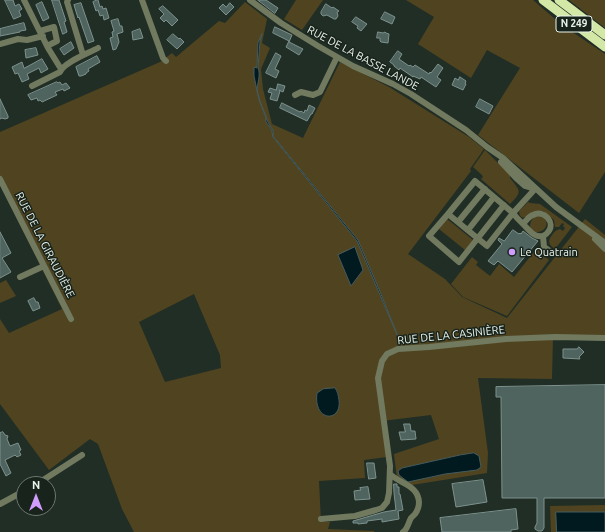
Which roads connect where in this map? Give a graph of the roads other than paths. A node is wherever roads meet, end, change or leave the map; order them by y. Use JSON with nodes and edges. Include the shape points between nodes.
{"nodes":[{"id":1,"x":24,"y":0,"type":"edge"},
{"id":2,"x":68,"y":0,"type":"edge"},
{"id":3,"x":142,"y":0,"type":"edge"},
{"id":4,"x":250,"y":0,"type":"edge"},
{"id":5,"x":543,"y":0,"type":"edge"},
{"id":6,"x":558,"y":0,"type":"edge"},
{"id":7,"x":42,"y":34,"type":"junction"},
{"id":8,"x":605,"y":35,"type":"edge"},
{"id":9,"x":0,"y":44,"type":"edge"},
{"id":10,"x":47,"y":46,"type":"junction"},
{"id":11,"x":605,"y":47,"type":"edge"},
{"id":12,"x":98,"y":48,"type":"dead end"},
{"id":13,"x":83,"y":55,"type":"junction"},
{"id":14,"x":337,"y":57,"type":"junction"},
{"id":15,"x":166,"y":61,"type":"dead end"},
{"id":16,"x":61,"y":69,"type":"junction"},
{"id":17,"x":32,"y":86,"type":"dead end"},
{"id":18,"x":295,"y":96,"type":"dead end"},
{"id":19,"x":0,"y":179,"type":"edge"},
{"id":20,"x":485,"y":189,"type":"junction"},
{"id":21,"x":535,"y":189,"type":"junction"},
{"id":22,"x":494,"y":197,"type":"junction"},
{"id":23,"x":504,"y":205,"type":"junction"},
{"id":24,"x":513,"y":213,"type":"junction"},
{"id":25,"x":448,"y":214,"type":"junction"},
{"id":26,"x":458,"y":222,"type":"junction"},
{"id":27,"x":523,"y":224,"type":"junction"},
{"id":28,"x":584,"y":228,"type":"junction"},
{"id":29,"x":468,"y":230,"type":"junction"},
{"id":30,"x":543,"y":236,"type":"junction"},
{"id":31,"x":478,"y":239,"type":"junction"},
{"id":32,"x":605,"y":243,"type":"edge"},
{"id":33,"x":605,"y":249,"type":"edge"},
{"id":34,"x":551,"y":252,"type":"dead end"},
{"id":35,"x":44,"y":266,"type":"junction"},
{"id":36,"x":20,"y":277,"type":"dead end"},
{"id":37,"x":72,"y":319,"type":"dead end"},
{"id":38,"x":605,"y":338,"type":"edge"},
{"id":39,"x":82,"y":455,"type":"dead end"},
{"id":40,"x":390,"y":474,"type":"junction"},
{"id":41,"x":49,"y":476,"type":"edge"},
{"id":42,"x":16,"y":495,"type":"edge"},
{"id":43,"x":0,"y":504,"type":"edge"},
{"id":44,"x":321,"y":519,"type":"dead end"},
{"id":45,"x":403,"y":532,"type":"edge"}],
"edges":[{"from":1,"to":7,"type":"street"},
{"from":2,"to":13,"type":"street"},
{"from":3,"to":15,"type":"street"},
{"from":4,"to":14,"type":"street","name":"RUE DE LA BASSE LANDE","via":[[281,23]]},
{"from":5,"to":11,"type":"highway","number":"N 249"},
{"from":6,"to":8,"type":"highway","number":"N 249"},
{"from":7,"to":9,"type":"street","via":[[27,40],[18,39]]},
{"from":7,"to":10,"type":"street"},
{"from":7,"to":10,"type":"street","via":[[54,27],[57,41]]},
{"from":10,"to":16,"type":"street"},
{"from":12,"to":13,"type":"street"},
{"from":13,"to":16,"type":"street"},
{"from":14,"to":18,"type":"street","via":[[320,92],[313,95],[301,92]]},
{"from":14,"to":21,"type":"street","name":"RUE DE LA BASSE LANDE","via":[[394,84],[466,130],[487,147],[525,186]]},
{"from":16,"to":17,"type":"street","via":[[60,72]]},
{"from":19,"to":35,"type":"street","name":"RUE DE LA GIRAUDIÈRE"},
{"from":20,"to":22,"type":"street"},
{"from":20,"to":25,"type":"street","via":[[475,181]]},
{"from":20,"to":26,"type":"street"},
{"from":21,"to":24,"type":"street"},
{"from":21,"to":28,"type":"street","name":"RUE DE LA BASSE LANDE"},
{"from":22,"to":23,"type":"street"},
{"from":22,"to":29,"type":"street"},
{"from":23,"to":24,"type":"street"},
{"from":23,"to":31,"type":"street"},
{"from":24,"to":27,"type":"street"},
{"from":24,"to":31,"type":"street","via":[[487,246]]},
{"from":25,"to":26,"type":"street"},
{"from":25,"to":31,"type":"street","via":[[429,236],[459,262]]},
{"from":26,"to":29,"type":"street"},
{"from":27,"to":30,"type":"street","via":[[534,235]]},
{"from":27,"to":30,"type":"street","via":[[532,215],[544,214],[549,218],[551,225]]},
{"from":28,"to":32,"type":"street","name":"RUE DE LA BASSE LANDE"},
{"from":28,"to":33,"type":"street","name":"RUE DE LA BASSE LANDE"},
{"from":29,"to":31,"type":"street"},
{"from":30,"to":34,"type":"street","via":[[544,247]]},
{"from":35,"to":36,"type":"street"},
{"from":35,"to":37,"type":"street","name":"RUE DE LA GIRAUDIÈRE"},
{"from":38,"to":40,"type":"street","name":"RUE DE LA CASINIÈRE","via":[[506,339],[398,349],[387,354],[382,361],[378,378]]},
{"from":39,"to":41,"type":"street"},
{"from":40,"to":44,"type":"street","name":"RUE DE LA CASINIÈRE","via":[[387,502],[382,508],[355,516]]},
{"from":40,"to":45,"type":"street","via":[[410,486],[418,497],[416,514]]},
{"from":42,"to":43,"type":"street"}]}
